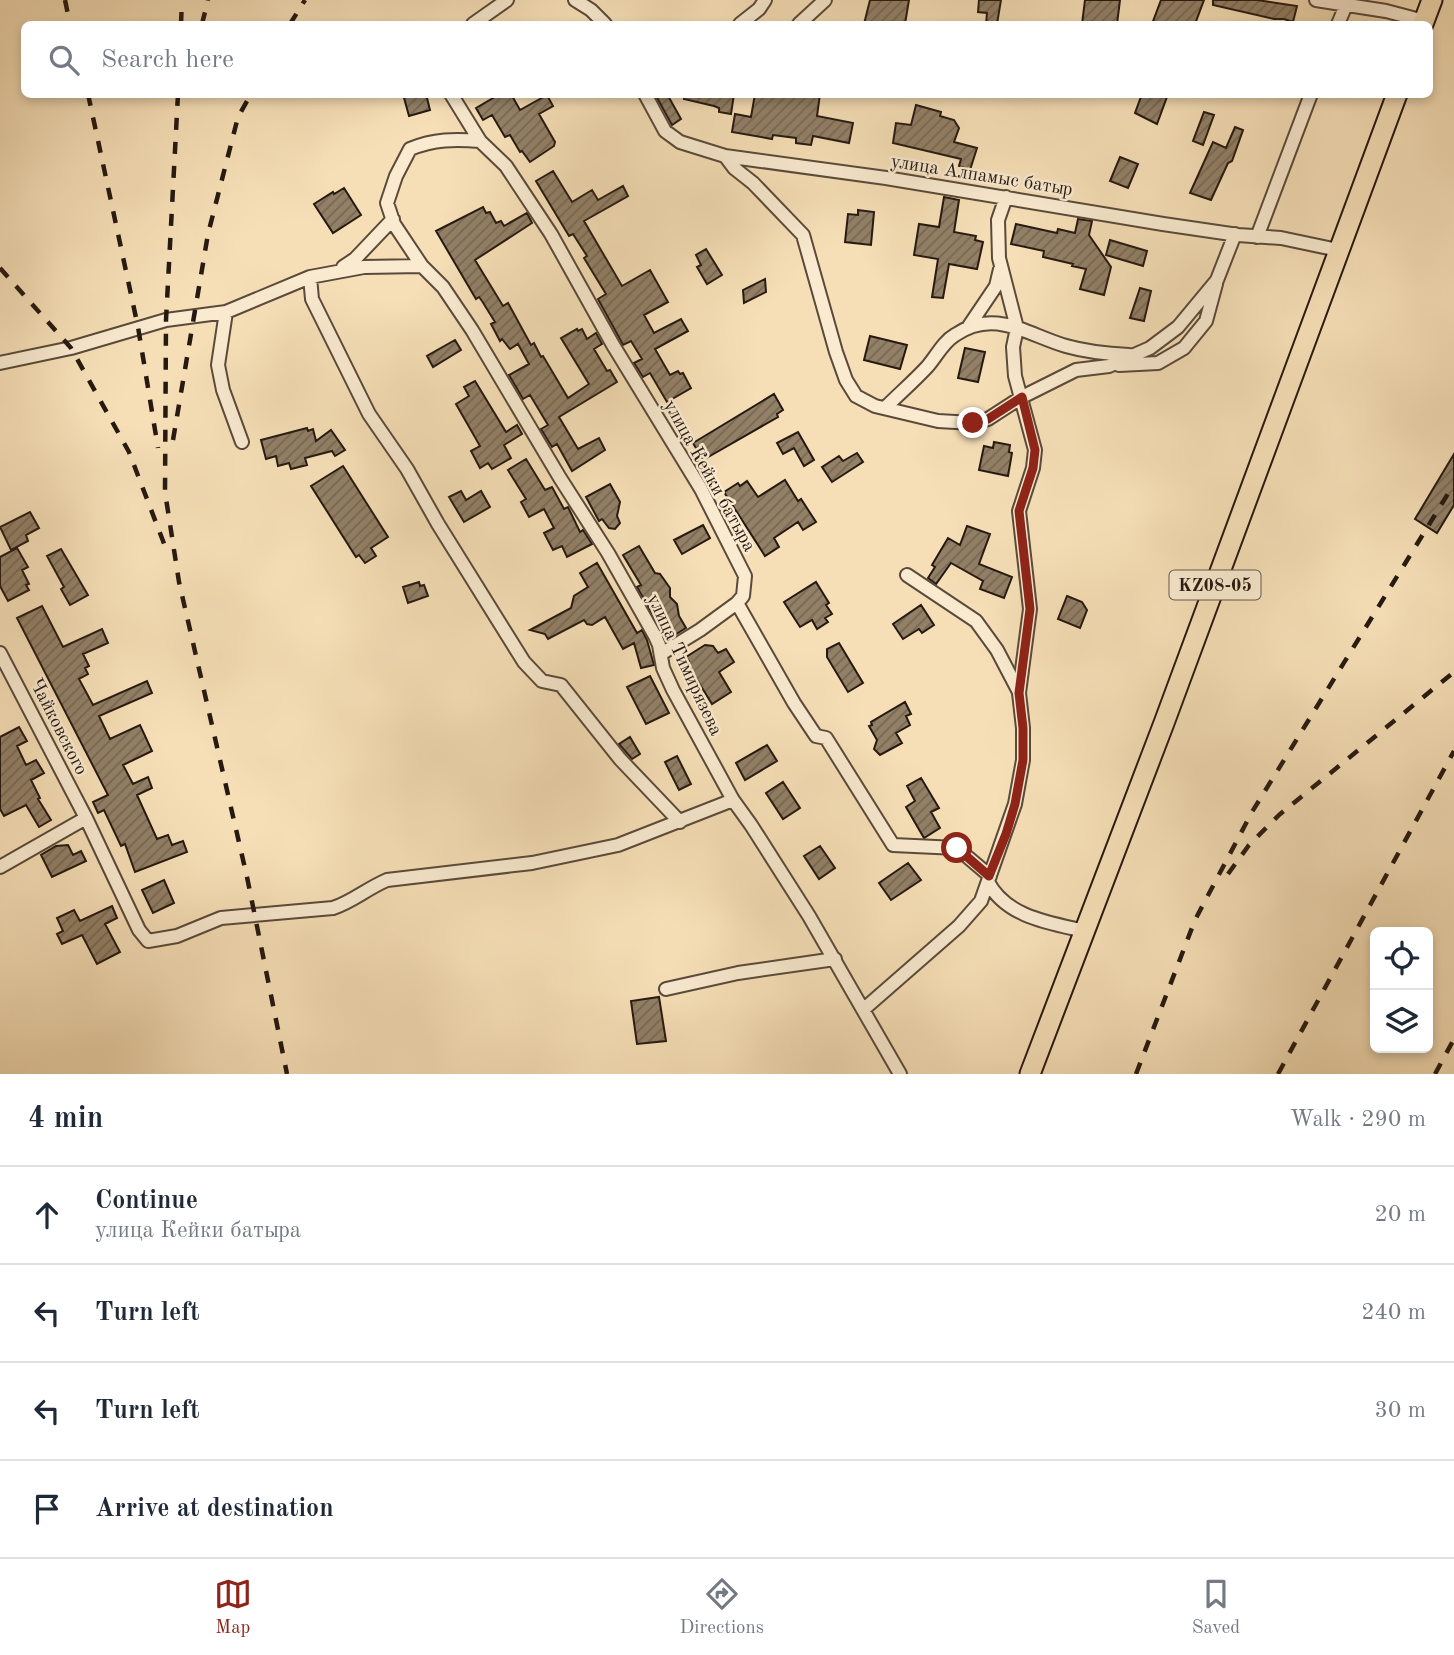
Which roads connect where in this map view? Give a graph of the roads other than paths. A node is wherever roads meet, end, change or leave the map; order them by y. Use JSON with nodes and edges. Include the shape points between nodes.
{"nodes":[{"id":1,"x":507,"y":0,"type":"edge"},
{"id":2,"x":575,"y":0,"type":"edge"},
{"id":3,"x":765,"y":0,"type":"edge"},
{"id":4,"x":825,"y":0,"type":"edge"},
{"id":5,"x":1316,"y":0,"type":"edge"},
{"id":6,"x":1432,"y":0,"type":"edge"},
{"id":7,"x":1342,"y":3,"type":"edge"},
{"id":8,"x":477,"y":21,"type":"edge"},
{"id":9,"x":602,"y":21,"type":"edge"},
{"id":10,"x":744,"y":21,"type":"edge"},
{"id":11,"x":802,"y":21,"type":"edge"},
{"id":12,"x":1339,"y":21,"type":"edge"},
{"id":13,"x":1418,"y":21,"type":"edge"},
{"id":14,"x":1425,"y":21,"type":"edge"},
{"id":15,"x":453,"y":98,"type":"edge"},
{"id":16,"x":647,"y":98,"type":"edge"},
{"id":17,"x":1309,"y":98,"type":"edge"},
{"id":18,"x":1395,"y":98,"type":"edge"},
{"id":19,"x":480,"y":141,"type":"junction"},
{"id":20,"x":725,"y":156,"type":"junction"},
{"id":21,"x":1006,"y":197,"type":"junction"},
{"id":22,"x":393,"y":219,"type":"junction"},
{"id":23,"x":1235,"y":234,"type":"junction"},
{"id":24,"x":1257,"y":237,"type":"junction"},
{"id":25,"x":1338,"y":250,"type":"junction"},
{"id":26,"x":1001,"y":265,"type":"junction"},
{"id":27,"x":422,"y":266,"type":"junction"},
{"id":28,"x":336,"y":271,"type":"junction"},
{"id":29,"x":310,"y":276,"type":"junction"},
{"id":30,"x":1217,"y":280,"type":"junction"},
{"id":31,"x":226,"y":312,"type":"junction"},
{"id":32,"x":969,"y":326,"type":"junction"},
{"id":33,"x":1017,"y":328,"type":"junction"},
{"id":34,"x":1133,"y":356,"type":"junction"},
{"id":35,"x":0,"y":363,"type":"edge"},
{"id":36,"x":1109,"y":366,"type":"junction"},
{"id":37,"x":1022,"y":397,"type":"junction"},
{"id":38,"x":885,"y":408,"type":"junction"},
{"id":39,"x":242,"y":442,"type":"dead end"},
{"id":40,"x":907,"y":575,"type":"dead end"},
{"id":41,"x":737,"y":603,"type":"junction"},
{"id":42,"x":0,"y":653,"type":"edge"},
{"id":43,"x":661,"y":654,"type":"junction"},
{"id":44,"x":1019,"y":693,"type":"junction"},
{"id":45,"x":733,"y":800,"type":"junction"},
{"id":46,"x":86,"y":818,"type":"junction"},
{"id":47,"x":680,"y":822,"type":"junction"},
{"id":48,"x":0,"y":867,"type":"edge"},
{"id":49,"x":988,"y":879,"type":"junction"},
{"id":50,"x":1085,"y":931,"type":"junction"},
{"id":51,"x":835,"y":959,"type":"junction"},
{"id":52,"x":666,"y":989,"type":"dead end"},
{"id":53,"x":864,"y":1009,"type":"junction"},
{"id":54,"x":900,"y":1074,"type":"edge"},
{"id":55,"x":1030,"y":1074,"type":"edge"}],
"edges":[{"from":1,"to":8,"type":"street"},
{"from":2,"to":9,"type":"street"},
{"from":3,"to":10,"type":"street"},
{"from":4,"to":11,"type":"street"},
{"from":5,"to":7,"type":"street"},
{"from":6,"to":14,"type":"main road"},
{"from":7,"to":12,"type":"street"},
{"from":7,"to":13,"type":"street"},
{"from":15,"to":19,"type":"street","name":"улица Кейки батыра"},
{"from":16,"to":20,"type":"street","name":"улица Алпамыс батыр","via":[[665,131],[680,142]]},
{"from":17,"to":24,"type":"street"},
{"from":18,"to":25,"type":"main road","number":"KZ08-05"},
{"from":19,"to":22,"type":"street","name":"улица Тимирязева","via":[[446,139],[410,149],[387,203]]},
{"from":19,"to":41,"type":"street","name":"улица Кейки батыра","via":[[506,166],[551,234],[701,489],[745,576],[743,596]]},
{"from":20,"to":21,"type":"street","name":"улица Алпамыс батыр"},
{"from":20,"to":38,"type":"street","via":[[803,235],[846,380],[856,396]]},
{"from":21,"to":23,"type":"street","name":"улица Алпамыс батыр"},
{"from":21,"to":26,"type":"street","via":[[998,220]]},
{"from":22,"to":27,"type":"street","name":"улица Тимирязева"},
{"from":22,"to":28,"type":"street","via":[[355,259]]},
{"from":23,"to":24,"type":"street","name":"улица Алпамыс батыр"},
{"from":23,"to":30,"type":"street"},
{"from":24,"to":25,"type":"street","name":"улица Алпамыс батыр"},
{"from":25,"to":50,"type":"main road","number":"KZ08-05"},
{"from":26,"to":32,"type":"street","via":[[996,286]]},
{"from":26,"to":33,"type":"street"},
{"from":27,"to":28,"type":"street"},
{"from":27,"to":43,"type":"street","name":"улица Тимирязева","via":[[443,287],[472,330],[608,553]]},
{"from":28,"to":29,"type":"street"},
{"from":29,"to":31,"type":"street"},
{"from":29,"to":47,"type":"street","via":[[312,299],[369,414],[524,662],[542,681],[562,685],[620,760]]},
{"from":30,"to":34,"type":"street","via":[[1178,327]]},
{"from":30,"to":36,"type":"street","via":[[1206,321],[1184,348],[1158,363]]},
{"from":31,"to":35,"type":"street","via":[[166,320]]},
{"from":31,"to":39,"type":"street","via":[[218,365]]},
{"from":32,"to":33,"type":"street","via":[[986,322]]},
{"from":32,"to":38,"type":"street","via":[[952,336]]},
{"from":33,"to":34,"type":"street","via":[[1096,353]]},
{"from":33,"to":37,"type":"street","via":[[1015,376]]},
{"from":34,"to":36,"type":"street"},
{"from":36,"to":37,"type":"street","via":[[1076,370]]},
{"from":37,"to":38,"type":"street","via":[[973,423],[938,421]]},
{"from":37,"to":44,"type":"street","via":[[1035,450],[1019,511],[1030,609]]},
{"from":40,"to":44,"type":"street","via":[[976,621]]},
{"from":41,"to":43,"type":"street"},
{"from":41,"to":49,"type":"street","via":[[794,703],[816,736],[826,738],[893,845],[957,848]]},
{"from":42,"to":46,"type":"street","name":"Чайковского"},
{"from":43,"to":45,"type":"street","name":"улица Тимирязева","via":[[673,690]]},
{"from":44,"to":49,"type":"street","via":[[1023,760],[1015,804]]},
{"from":45,"to":47,"type":"street"},
{"from":45,"to":51,"type":"street","name":"улица Тимирязева"},
{"from":46,"to":47,"type":"street","name":"Чайковского","via":[[148,941],[177,936],[222,918],[333,908],[387,880],[532,863],[618,845]]},
{"from":46,"to":48,"type":"street"},
{"from":49,"to":50,"type":"street","via":[[994,895],[1005,905]]},
{"from":49,"to":53,"type":"street","via":[[981,901],[958,926]]},
{"from":50,"to":55,"type":"main road","number":"KZ08-05"},
{"from":51,"to":52,"type":"street"},
{"from":51,"to":53,"type":"street","name":"улица Тимирязева"},
{"from":53,"to":54,"type":"street","name":"улица Тимирязева"}]}
